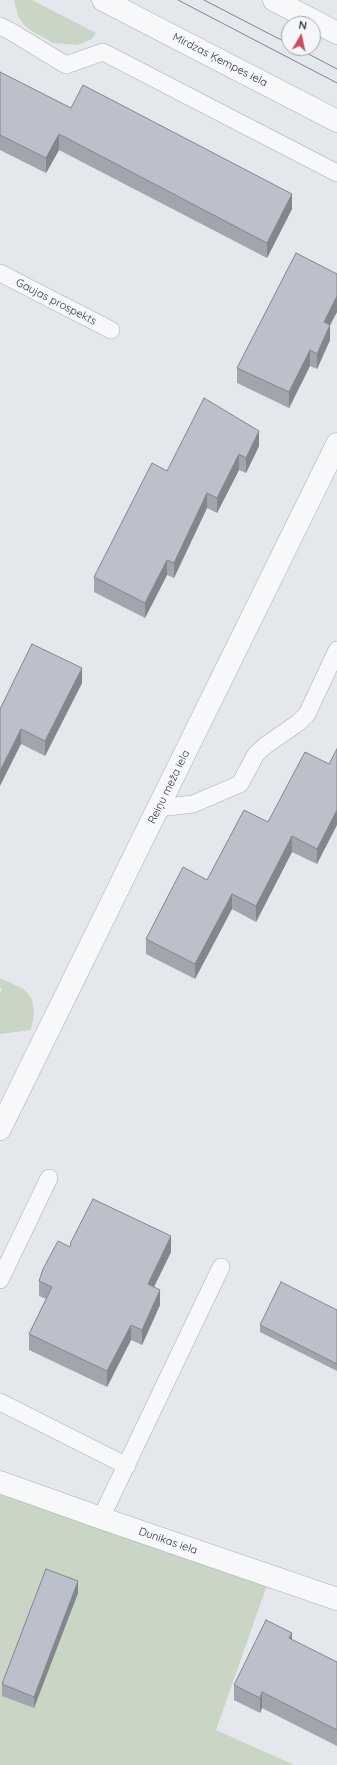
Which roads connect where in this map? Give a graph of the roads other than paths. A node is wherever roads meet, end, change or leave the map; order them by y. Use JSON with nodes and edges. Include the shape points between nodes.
{"nodes":[{"id":1,"x":103,"y":0,"type":"edge"},
{"id":2,"x":274,"y":0,"type":"edge"},
{"id":3,"x":0,"y":26,"type":"edge"},
{"id":4,"x":337,"y":33,"type":"edge"},
{"id":5,"x":337,"y":121,"type":"edge"},
{"id":6,"x":337,"y":173,"type":"edge"},
{"id":7,"x":0,"y":273,"type":"edge"},
{"id":8,"x":111,"y":330,"type":"dead end"},
{"id":9,"x":337,"y":444,"type":"edge"},
{"id":10,"x":337,"y":650,"type":"edge"},
{"id":11,"x":159,"y":808,"type":"junction"},
{"id":12,"x":0,"y":1129,"type":"edge"},
{"id":13,"x":49,"y":1178,"type":"dead end"},
{"id":14,"x":221,"y":1267,"type":"dead end"},
{"id":15,"x":0,"y":1280,"type":"edge"},
{"id":16,"x":0,"y":1402,"type":"edge"},
{"id":17,"x":127,"y":1466,"type":"junction"},
{"id":18,"x":0,"y":1482,"type":"edge"},
{"id":19,"x":101,"y":1518,"type":"junction"},
{"id":20,"x":337,"y":1599,"type":"edge"}],
"edges":[{"from":1,"to":5,"type":"street","name":"Mirdzas Ķempes iela"},
{"from":2,"to":4,"type":"street"},
{"from":3,"to":6,"type":"lane","via":[[66,65],[103,52]]},
{"from":7,"to":8,"type":"lane","name":"Gaujas prospekts"},
{"from":9,"to":11,"type":"street","name":"Reiņu meža iela"},
{"from":10,"to":11,"type":"lane","via":[[307,714],[256,754],[240,784],[193,804]]},
{"from":11,"to":12,"type":"street","name":"Reiņu meža iela"},
{"from":13,"to":15,"type":"lane"},
{"from":14,"to":17,"type":"lane"},
{"from":16,"to":17,"type":"lane"},
{"from":17,"to":19,"type":"lane"},
{"from":18,"to":19,"type":"street","name":"Dunikas iela"},
{"from":19,"to":20,"type":"street","name":"Dunikas iela"}]}
